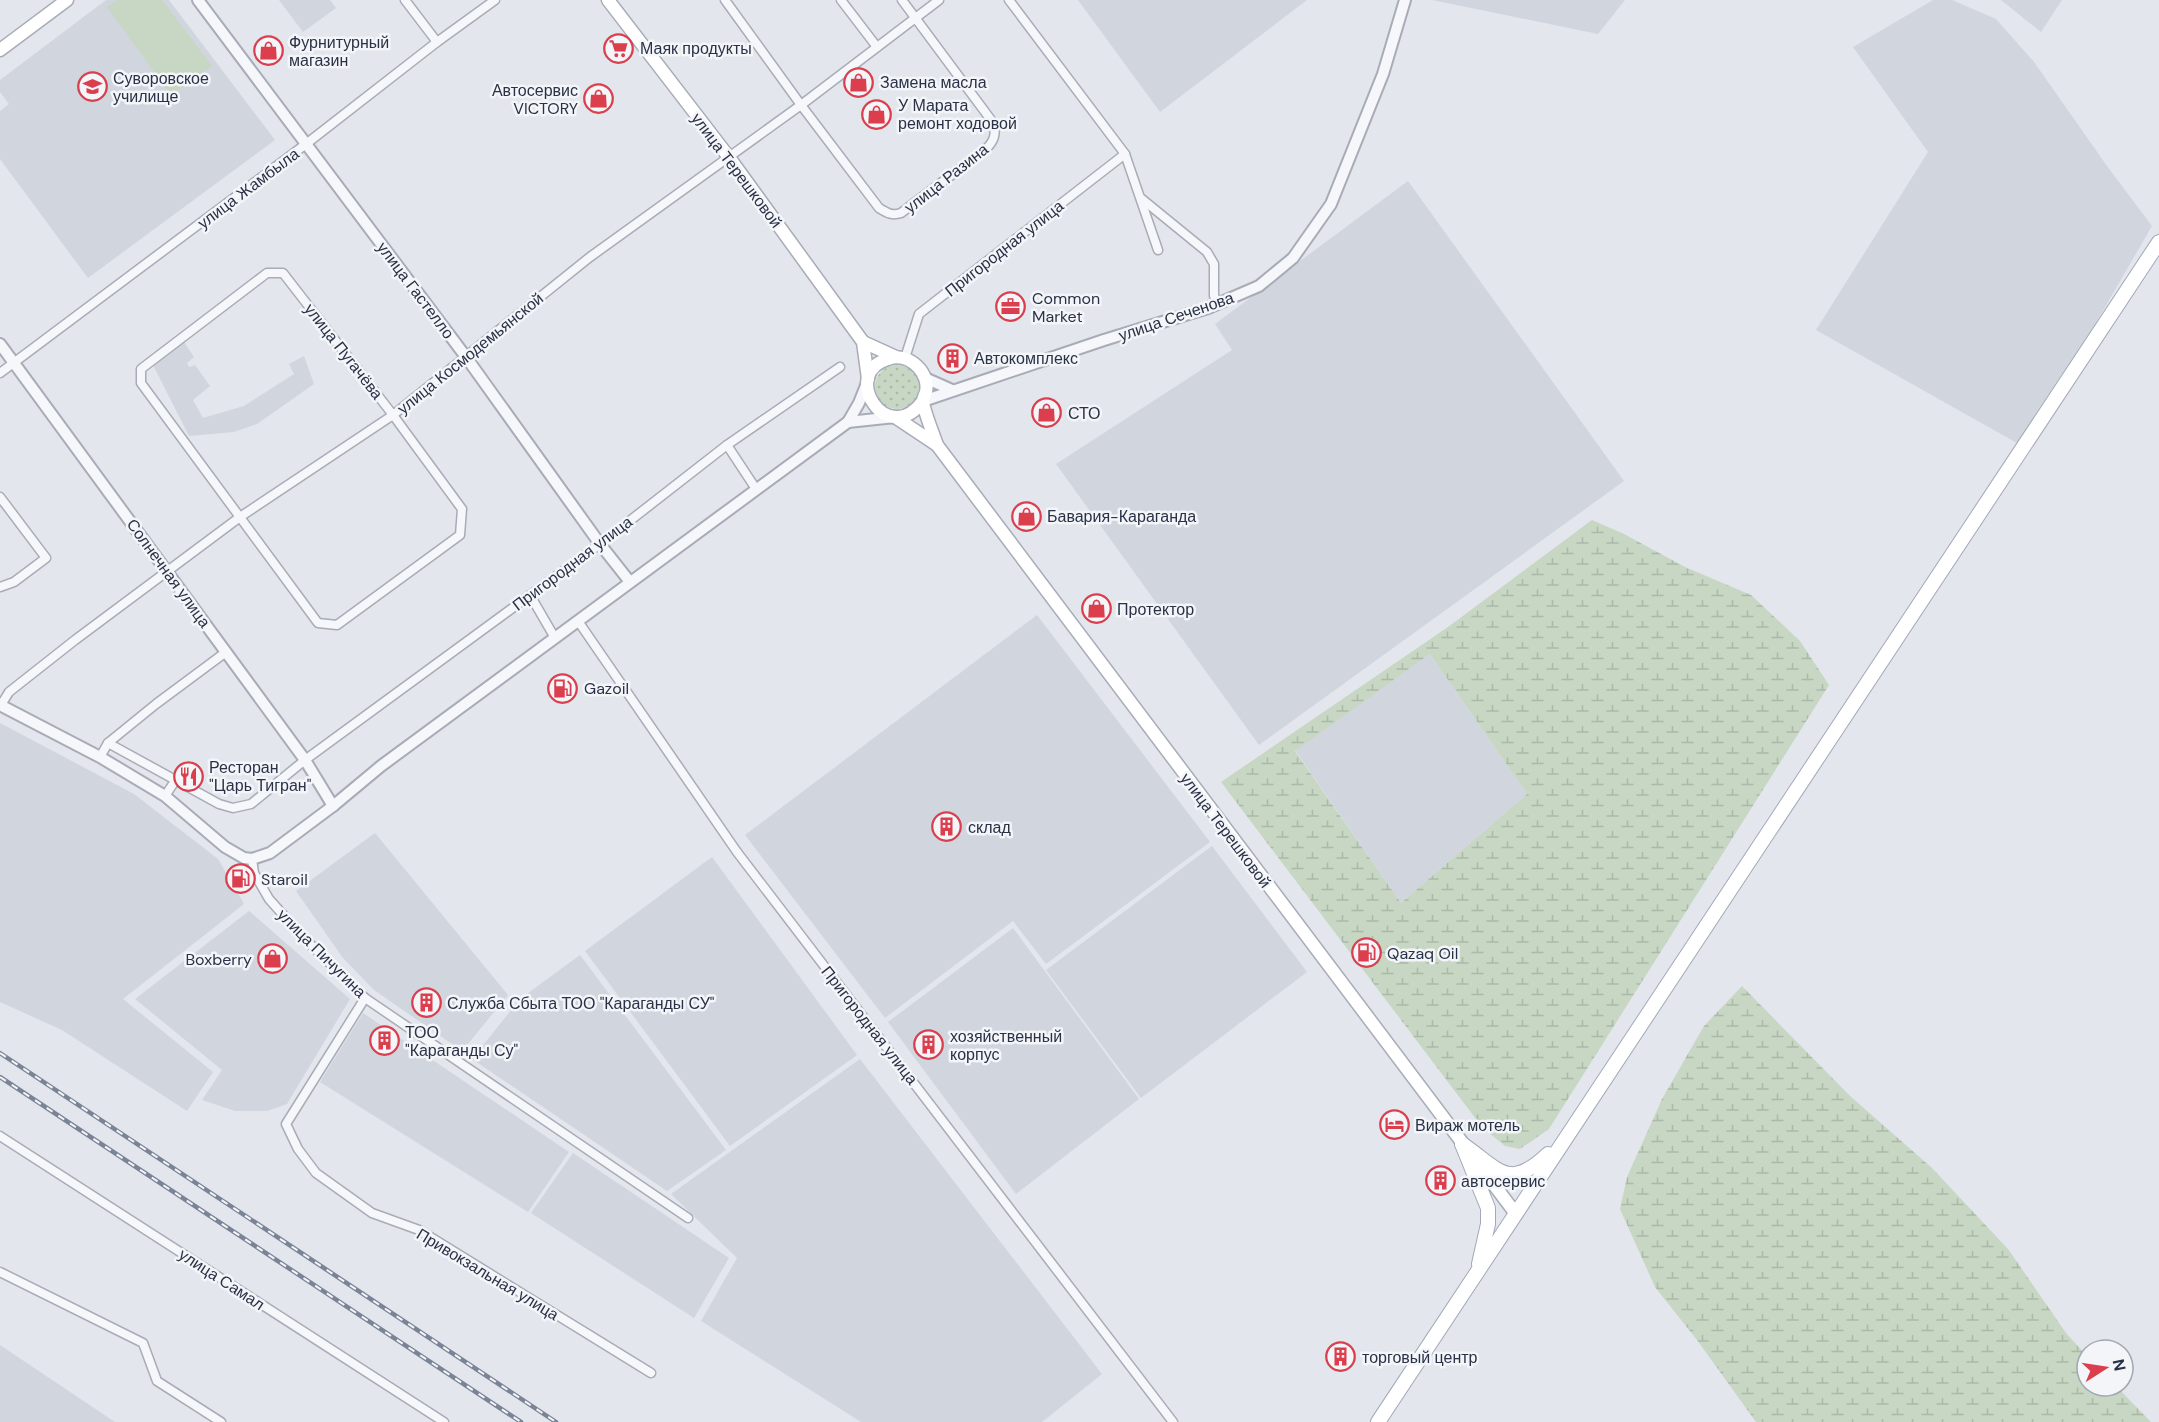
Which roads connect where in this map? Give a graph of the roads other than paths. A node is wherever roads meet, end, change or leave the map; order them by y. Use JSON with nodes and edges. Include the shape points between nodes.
{"nodes":[{"id":1,"x":67,"y":0,"type":"edge"},
{"id":2,"x":198,"y":0,"type":"edge"},
{"id":3,"x":405,"y":0,"type":"edge"},
{"id":4,"x":495,"y":0,"type":"edge"},
{"id":5,"x":608,"y":0,"type":"edge"},
{"id":6,"x":725,"y":0,"type":"edge"},
{"id":7,"x":841,"y":0,"type":"edge"},
{"id":8,"x":902,"y":0,"type":"edge"},
{"id":9,"x":939,"y":0,"type":"edge"},
{"id":10,"x":1009,"y":0,"type":"edge"},
{"id":11,"x":1405,"y":0,"type":"edge"},
{"id":12,"x":915,"y":18,"type":"junction"},
{"id":13,"x":437,"y":42,"type":"junction"},
{"id":14,"x":877,"y":47,"type":"junction"},
{"id":15,"x":0,"y":50,"type":"edge"},
{"id":16,"x":801,"y":105,"type":"junction"},
{"id":17,"x":306,"y":144,"type":"junction"},
{"id":18,"x":1125,"y":154,"type":"junction"},
{"id":19,"x":728,"y":156,"type":"junction"},
{"id":20,"x":1139,"y":196,"type":"junction"},
{"id":21,"x":2159,"y":242,"type":"edge"},
{"id":22,"x":1158,"y":250,"type":"dead end"},
{"id":23,"x":1219,"y":304,"type":"junction"},
{"id":24,"x":862,"y":342,"type":"junction"},
{"id":25,"x":0,"y":344,"type":"edge"},
{"id":26,"x":466,"y":357,"type":"junction"},
{"id":27,"x":900,"y":358,"type":"junction"},
{"id":28,"x":15,"y":364,"type":"junction"},
{"id":29,"x":840,"y":367,"type":"dead end"},
{"id":30,"x":0,"y":373,"type":"edge"},
{"id":31,"x":925,"y":378,"type":"junction"},
{"id":32,"x":868,"y":380,"type":"junction"},
{"id":33,"x":952,"y":390,"type":"junction"},
{"id":34,"x":923,"y":401,"type":"junction"},
{"id":35,"x":393,"y":415,"type":"junction"},
{"id":36,"x":895,"y":417,"type":"junction"},
{"id":37,"x":848,"y":422,"type":"junction"},
{"id":38,"x":727,"y":445,"type":"junction"},
{"id":39,"x":937,"y":445,"type":"junction"},
{"id":40,"x":756,"y":489,"type":"junction"},
{"id":41,"x":0,"y":497,"type":"edge"},
{"id":42,"x":240,"y":517,"type":"junction"},
{"id":43,"x":600,"y":544,"type":"junction"},
{"id":44,"x":168,"y":572,"type":"junction"},
{"id":45,"x":630,"y":582,"type":"junction"},
{"id":46,"x":0,"y":587,"type":"edge"},
{"id":47,"x":530,"y":595,"type":"junction"},
{"id":48,"x":578,"y":621,"type":"junction"},
{"id":49,"x":555,"y":638,"type":"junction"},
{"id":50,"x":226,"y":652,"type":"junction"},
{"id":51,"x":0,"y":687,"type":"edge"},
{"id":52,"x":9,"y":692,"type":"junction"},
{"id":53,"x":1,"y":705,"type":"edge"},
{"id":54,"x":108,"y":743,"type":"junction"},
{"id":55,"x":100,"y":757,"type":"junction"},
{"id":56,"x":305,"y":760,"type":"junction"},
{"id":57,"x":175,"y":782,"type":"junction"},
{"id":58,"x":165,"y":796,"type":"junction"},
{"id":59,"x":333,"y":806,"type":"junction"},
{"id":60,"x":252,"y":859,"type":"junction"},
{"id":61,"x":365,"y":998,"type":"junction"},
{"id":62,"x":0,"y":1136,"type":"edge"},
{"id":63,"x":1563,"y":1139,"type":"junction"},
{"id":64,"x":1462,"y":1144,"type":"junction"},
{"id":65,"x":1516,"y":1214,"type":"junction"},
{"id":66,"x":688,"y":1218,"type":"dead end"},
{"id":67,"x":1477,"y":1271,"type":"junction"},
{"id":68,"x":0,"y":1272,"type":"edge"},
{"id":69,"x":651,"y":1373,"type":"dead end"},
{"id":70,"x":220,"y":1422,"type":"edge"},
{"id":71,"x":444,"y":1422,"type":"edge"},
{"id":72,"x":1173,"y":1422,"type":"edge"},
{"id":73,"x":1378,"y":1422,"type":"edge"}],
"edges":[{"from":1,"to":15,"type":"main road"},
{"from":2,"to":17,"type":"street","name":"улица Гастелло"},
{"from":3,"to":13,"type":"street"},
{"from":4,"to":13,"type":"street","name":"улица Жамбыла"},
{"from":5,"to":19,"type":"main road","name":"улица Терешковой"},
{"from":6,"to":16,"type":"street","name":"улица Разина"},
{"from":7,"to":14,"type":"street"},
{"from":8,"to":12,"type":"street","name":"улица Разина"},
{"from":9,"to":12,"type":"street","name":"улица Космодемьянской"},
{"from":10,"to":18,"type":"street"},
{"from":11,"to":23,"type":"street","name":"улица Сеченова","via":[[1383,74],[1331,204],[1293,258],[1259,286]]},
{"from":12,"to":14,"type":"street","name":"улица Космодемьянской"},
{"from":12,"to":16,"type":"street","name":"улица Разина","via":[[994,124],[994,140],[986,149],[901,213],[891,214],[879,208]]},
{"from":13,"to":17,"type":"street","name":"улица Жамбыла"},
{"from":14,"to":16,"type":"street","name":"улица Космодемьянской"},
{"from":16,"to":19,"type":"street","name":"улица Космодемьянской"},
{"from":17,"to":26,"type":"street","name":"улица Гастелло"},
{"from":17,"to":28,"type":"street","name":"улица Жамбыла"},
{"from":18,"to":20,"type":"street"},
{"from":18,"to":27,"type":"street","name":"Пригородная улица","via":[[919,314]]},
{"from":19,"to":24,"type":"main road","name":"улица Терешковой"},
{"from":19,"to":26,"type":"street","name":"улица Космодемьянской","via":[[590,257]]},
{"from":20,"to":22,"type":"street"},
{"from":20,"to":23,"type":"street","via":[[1207,252],[1214,264],[1214,296]]},
{"from":21,"to":63,"type":"main road"},
{"from":23,"to":33,"type":"street","name":"улица Сеченова"},
{"from":24,"to":27,"type":"main road"},
{"from":24,"to":32,"type":"main road","name":"улица Терешковой"},
{"from":25,"to":28,"type":"street","name":"Солнечная улица"},
{"from":26,"to":35,"type":"street","name":"улица Космодемьянской"},
{"from":26,"to":43,"type":"street","name":"улица Гастелло"},
{"from":27,"to":31,"type":"main road","via":[[914,363]]},
{"from":27,"to":32,"type":"main road","via":[[878,364]]},
{"from":28,"to":30,"type":"street","name":"улица Жамбыла"},
{"from":28,"to":44,"type":"street","name":"Солнечная улица"},
{"from":29,"to":38,"type":"street","name":"Пригородная улица"},
{"from":31,"to":33,"type":"street"},
{"from":31,"to":34,"type":"main road","name":"улица Терешковой"},
{"from":32,"to":36,"type":"main road","name":"улица Терешковой","via":[[873,404]]},
{"from":32,"to":37,"type":"street"},
{"from":33,"to":34,"type":"street","name":"улица Сеченова"},
{"from":34,"to":36,"type":"main road","via":[[911,413]]},
{"from":34,"to":39,"type":"main road","name":"улица Терешковой"},
{"from":35,"to":42,"type":"street","name":"улица Космодемьянской"},
{"from":35,"to":42,"type":"street","name":"улица Пугачёва","via":[[462,509],[460,535],[336,625],[318,623]]},
{"from":35,"to":42,"type":"street","name":"улица Пугачёва","via":[[283,273],[267,273],[141,369],[141,383]]},
{"from":36,"to":37,"type":"street"},
{"from":36,"to":39,"type":"main road","name":"улица Терешковой"},
{"from":37,"to":40,"type":"street"},
{"from":38,"to":40,"type":"street"},
{"from":38,"to":43,"type":"street","name":"Пригородная улица"},
{"from":39,"to":64,"type":"main road","name":"улица Терешковой"},
{"from":40,"to":45,"type":"street"},
{"from":41,"to":46,"type":"street","via":[[46,558],[14,582]]},
{"from":42,"to":44,"type":"street","name":"улица Космодемьянской"},
{"from":43,"to":45,"type":"street","name":"улица Гастелло"},
{"from":43,"to":47,"type":"street","name":"Пригородная улица"},
{"from":44,"to":50,"type":"street","name":"Солнечная улица"},
{"from":44,"to":52,"type":"street","name":"улица Космодемьянской"},
{"from":45,"to":48,"type":"street"},
{"from":47,"to":49,"type":"street"},
{"from":47,"to":56,"type":"street","name":"Пригородная улица"},
{"from":48,"to":49,"type":"street"},
{"from":48,"to":72,"type":"street","name":"Пригородная улица","via":[[737,852]]},
{"from":49,"to":59,"type":"street"},
{"from":50,"to":54,"type":"street"},
{"from":50,"to":56,"type":"street","name":"Солнечная улица"},
{"from":51,"to":52,"type":"street"},
{"from":52,"to":53,"type":"street","name":"улица Космодемьянской"},
{"from":53,"to":55,"type":"street"},
{"from":54,"to":55,"type":"street"},
{"from":54,"to":57,"type":"street","name":"Пригородная улица"},
{"from":55,"to":58,"type":"street"},
{"from":56,"to":57,"type":"street","name":"Пригородная улица","via":[[251,804],[233,808]]},
{"from":56,"to":59,"type":"street","name":"Солнечная улица"},
{"from":57,"to":58,"type":"street"},
{"from":58,"to":60,"type":"street","via":[[236,856]]},
{"from":59,"to":60,"type":"street","via":[[270,853]]},
{"from":60,"to":61,"type":"street","name":"улица Пичугина","via":[[254,873],[269,898]]},
{"from":61,"to":66,"type":"street","name":"улица Пичугина"},
{"from":61,"to":69,"type":"street","name":"Привокзальная улица","via":[[286,1124],[316,1173],[372,1213],[419,1230]]},
{"from":62,"to":71,"type":"street","name":"улица Самал"},
{"from":63,"to":64,"type":"main road","via":[[1534,1167],[1520,1174],[1500,1173]]},
{"from":63,"to":65,"type":"main road"},
{"from":64,"to":65,"type":"main road","name":"улица Терешковой"},
{"from":64,"to":67,"type":"main road","via":[[1488,1208]]},
{"from":65,"to":67,"type":"main road"},
{"from":67,"to":73,"type":"main road"},
{"from":68,"to":70,"type":"street","via":[[143,1342],[157,1381]]}]}
